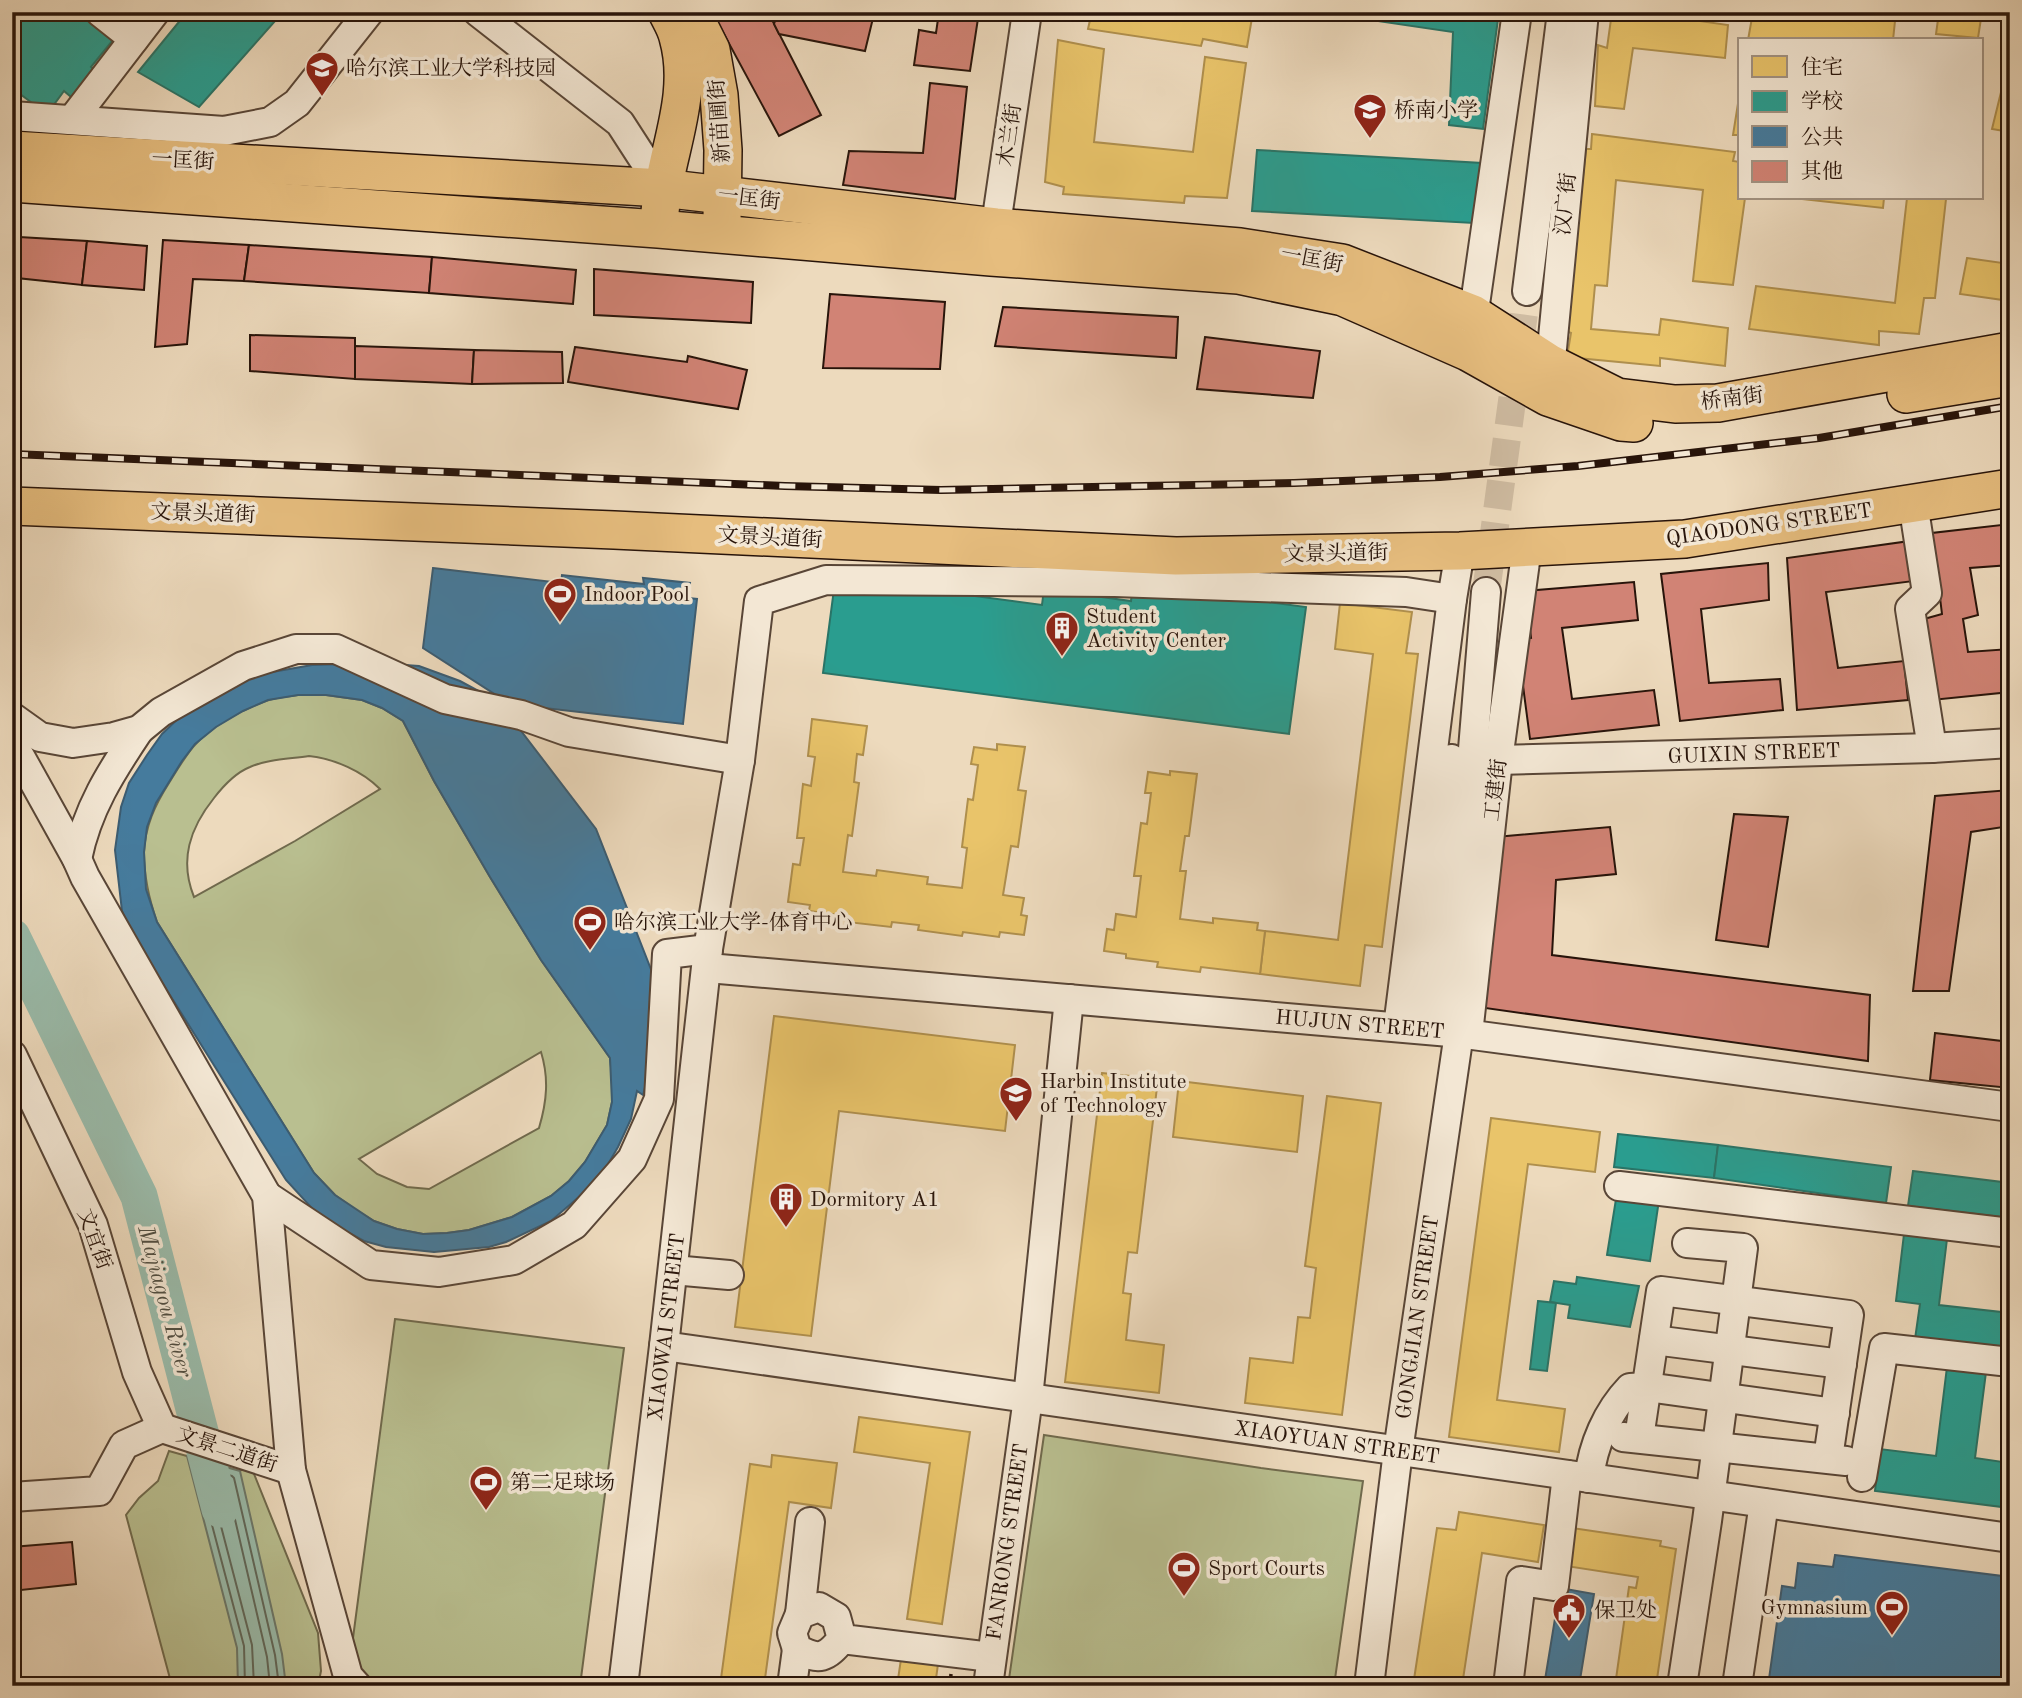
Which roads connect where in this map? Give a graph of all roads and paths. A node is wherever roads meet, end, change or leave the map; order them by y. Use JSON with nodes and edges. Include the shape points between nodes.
{"nodes":[{"id":1,"x":100,"y":12,"type":"edge"},
{"id":2,"x":155,"y":12,"type":"edge"},
{"id":3,"x":369,"y":12,"type":"edge"},
{"id":4,"x":478,"y":12,"type":"edge"},
{"id":5,"x":667,"y":12,"type":"edge"},
{"id":6,"x":692,"y":12,"type":"edge"},
{"id":7,"x":1027,"y":12,"type":"edge"},
{"id":8,"x":1517,"y":12,"type":"edge"},
{"id":9,"x":1544,"y":12,"type":"edge"},
{"id":10,"x":1562,"y":12,"type":"edge"},
{"id":11,"x":1584,"y":12,"type":"edge"},
{"id":12,"x":134,"y":39,"type":"junction"},
{"id":13,"x":12,"y":116,"type":"edge"},
{"id":14,"x":72,"y":120,"type":"junction"},
{"id":15,"x":12,"y":150,"type":"edge"},
{"id":16,"x":12,"y":183,"type":"edge"},
{"id":17,"x":662,"y":188,"type":"junction"},
{"id":18,"x":723,"y":195,"type":"junction"},
{"id":19,"x":658,"y":229,"type":"junction"},
{"id":20,"x":722,"y":235,"type":"junction"},
{"id":21,"x":994,"y":242,"type":"junction"},
{"id":22,"x":1474,"y":314,"type":"junction"},
{"id":23,"x":2010,"y":351,"type":"edge"},
{"id":24,"x":1468,"y":352,"type":"junction"},
{"id":25,"x":2010,"y":377,"type":"edge"},
{"id":26,"x":1549,"y":380,"type":"junction"},
{"id":27,"x":2010,"y":488,"type":"edge"},
{"id":28,"x":1913,"y":503,"type":"junction"},
{"id":29,"x":12,"y":506,"type":"edge"},
{"id":30,"x":1527,"y":547,"type":"junction"},
{"id":31,"x":1460,"y":551,"type":"junction"},
{"id":32,"x":1469,"y":593,"type":"junction"},
{"id":33,"x":12,"y":717,"type":"edge"},
{"id":34,"x":139,"y":730,"type":"junction"},
{"id":35,"x":12,"y":734,"type":"edge"},
{"id":36,"x":2010,"y":743,"type":"edge"},
{"id":37,"x":1932,"y":748,"type":"junction"},
{"id":38,"x":740,"y":760,"type":"junction"},
{"id":39,"x":1498,"y":760,"type":"junction"},
{"id":40,"x":77,"y":859,"type":"junction"},
{"id":41,"x":708,"y":959,"type":"junction"},
{"id":42,"x":1069,"y":999,"type":"junction"},
{"id":43,"x":1439,"y":1031,"type":"junction"},
{"id":44,"x":12,"y":1055,"type":"edge"},
{"id":45,"x":2010,"y":1107,"type":"edge"},
{"id":46,"x":1619,"y":1186,"type":"dead end"},
{"id":47,"x":267,"y":1196,"type":"junction"},
{"id":48,"x":2010,"y":1233,"type":"edge"},
{"id":49,"x":1687,"y":1243,"type":"dead end"},
{"id":50,"x":673,"y":1270,"type":"junction"},
{"id":51,"x":729,"y":1275,"type":"dead end"},
{"id":52,"x":1735,"y":1301,"type":"junction"},
{"id":53,"x":1654,"y":1340,"type":"junction"},
{"id":54,"x":664,"y":1346,"type":"junction"},
{"id":55,"x":1729,"y":1350,"type":"junction"},
{"id":56,"x":2010,"y":1362,"type":"edge"},
{"id":57,"x":1842,"y":1364,"type":"junction"},
{"id":58,"x":1647,"y":1387,"type":"junction"},
{"id":59,"x":1028,"y":1398,"type":"junction"},
{"id":60,"x":1723,"y":1398,"type":"junction"},
{"id":61,"x":1835,"y":1413,"type":"junction"},
{"id":62,"x":163,"y":1428,"type":"junction"},
{"id":63,"x":1600,"y":1435,"type":"junction"},
{"id":64,"x":1639,"y":1438,"type":"junction"},
{"id":65,"x":1716,"y":1446,"type":"junction"},
{"id":66,"x":1398,"y":1451,"type":"junction"},
{"id":67,"x":1845,"y":1465,"type":"junction"},
{"id":68,"x":283,"y":1467,"type":"junction"},
{"id":69,"x":1578,"y":1476,"type":"junction"},
{"id":70,"x":1710,"y":1495,"type":"junction"},
{"id":71,"x":12,"y":1497,"type":"edge"},
{"id":72,"x":1764,"y":1503,"type":"junction"},
{"id":73,"x":810,"y":1522,"type":"dead end"},
{"id":74,"x":2010,"y":1538,"type":"edge"},
{"id":75,"x":807,"y":1602,"type":"junction"},
{"id":76,"x":842,"y":1639,"type":"junction"},
{"id":77,"x":804,"y":1653,"type":"junction"},
{"id":78,"x":991,"y":1657,"type":"junction"},
{"id":79,"x":793,"y":1682,"type":"edge"},
{"id":80,"x":357,"y":1686,"type":"edge"},
{"id":81,"x":624,"y":1686,"type":"edge"},
{"id":82,"x":988,"y":1686,"type":"edge"},
{"id":83,"x":1368,"y":1686,"type":"edge"},
{"id":84,"x":1508,"y":1686,"type":"edge"},
{"id":85,"x":1682,"y":1686,"type":"edge"},
{"id":86,"x":1737,"y":1686,"type":"edge"}],
"edges":[{"from":1,"to":12,"type":"street"},
{"from":2,"to":12,"type":"street"},
{"from":3,"to":14,"type":"street","via":[[297,103],[270,122],[224,131]]},
{"from":4,"to":17,"type":"street","via":[[620,123]]},
{"from":5,"to":17,"type":"main road","name":"新苗圃街","via":[[678,35],[684,81]]},
{"from":6,"to":18,"type":"main road","name":"新苗圃街","via":[[711,50],[719,95]]},
{"from":7,"to":21,"type":"street","name":"木兰街"},
{"from":8,"to":22,"type":"street"},
{"from":9,"to":10,"type":"street","name":"汉广街","via":[[1518,291]]},
{"from":11,"to":26,"type":"street","name":"汉广街"},
{"from":12,"to":14,"type":"street"},
{"from":13,"to":14,"type":"street"},
{"from":15,"to":17,"type":"main road","name":"一匡街"},
{"from":16,"to":19,"type":"main road","name":"一匡街"},
{"from":17,"to":18,"type":"main road","name":"一匡街"},
{"from":17,"to":19,"type":"main road","name":"新苗圃街"},
{"from":18,"to":20,"type":"main road","name":"新苗圃街"},
{"from":18,"to":21,"type":"main road","name":"一匡街"},
{"from":19,"to":20,"type":"main road","name":"一匡街"},
{"from":20,"to":21,"type":"main road","name":"一匡街"},
{"from":21,"to":22,"type":"main road","name":"一匡街","via":[[1240,247],[1342,262]]},
{"from":21,"to":24,"type":"main road","name":"一匡街","via":[[1238,275],[1343,298]]},
{"from":22,"to":24,"type":"street"},
{"from":22,"to":26,"type":"main road","name":"桥南街"},
{"from":23,"to":26,"type":"main road","name":"桥南街","via":[[1718,403],[1675,404],[1617,397]]},
{"from":24,"to":26,"type":"main road","name":"桥南街"},
{"from":25,"to":26,"type":"main road","name":"桥南街","via":[[1706,427],[1620,422]]},
{"from":27,"to":28,"type":"main road","name":"QIAODONG STREET"},
{"from":28,"to":30,"type":"main road","name":"QIAODONG STREET","via":[[1685,539]]},
{"from":28,"to":37,"type":"street","via":[[1927,593],[1910,609]]},
{"from":29,"to":31,"type":"main road","name":"文景头道街","via":[[1176,556]]},
{"from":30,"to":31,"type":"main road","name":"文景头道街"},
{"from":30,"to":39,"type":"street","name":"工建街"},
{"from":31,"to":32,"type":"street","name":"工建街"},
{"from":32,"to":38,"type":"street","name":"XIAOWAI STREET","via":[[1129,582],[826,580],[759,601]]},
{"from":32,"to":43,"type":"street","name":"工建街"},
{"from":32,"to":43,"type":"street","name":"工建街"},
{"from":33,"to":34,"type":"street","via":[[40,737],[73,743]]},
{"from":34,"to":38,"type":"street","via":[[161,712],[243,666],[296,649],[336,649],[445,699],[521,715],[569,732]]},
{"from":34,"to":40,"type":"street","via":[[104,783]]},
{"from":35,"to":40,"type":"street"},
{"from":36,"to":37,"type":"street","name":"GUIXIN STREET"},
{"from":37,"to":39,"type":"street","name":"GUIXIN STREET"},
{"from":38,"to":41,"type":"street","name":"XIAOWAI STREET"},
{"from":39,"to":43,"type":"street","name":"工建街"},
{"from":40,"to":47,"type":"street"},
{"from":41,"to":42,"type":"street","name":"HUJUN STREET"},
{"from":41,"to":47,"type":"street","name":"HUJUN STREET","via":[[667,954],[659,1099],[632,1159],[575,1225],[514,1261],[439,1272],[371,1265]]},
{"from":41,"to":50,"type":"street","name":"XIAOWAI STREET"},
{"from":42,"to":43,"type":"street","name":"HUJUN STREET"},
{"from":42,"to":59,"type":"street","name":"FANRONG STREET"},
{"from":43,"to":45,"type":"street","name":"HUJUN STREET"},
{"from":43,"to":66,"type":"street","name":"GONGJIAN STREET"},
{"from":44,"to":62,"type":"street","name":"文宜街","via":[[93,1225],[137,1372]]},
{"from":46,"to":48,"type":"street"},
{"from":47,"to":68,"type":"street"},
{"from":49,"to":52,"type":"street","via":[[1743,1248]]},
{"from":50,"to":51,"type":"street"},
{"from":50,"to":54,"type":"street","name":"XIAOWAI STREET"},
{"from":52,"to":53,"type":"street","via":[[1661,1292]]},
{"from":52,"to":55,"type":"street"},
{"from":52,"to":57,"type":"street","via":[[1849,1315]]},
{"from":53,"to":55,"type":"street"},
{"from":53,"to":58,"type":"street"},
{"from":54,"to":59,"type":"street","name":"XIAOYUAN STREET"},
{"from":54,"to":81,"type":"street","name":"XIAOWAI STREET"},
{"from":55,"to":57,"type":"street"},
{"from":55,"to":60,"type":"street"},
{"from":56,"to":67,"type":"street","via":[[1884,1349]]},
{"from":57,"to":61,"type":"street"},
{"from":58,"to":60,"type":"street"},
{"from":58,"to":63,"type":"street","via":[[1630,1388],[1622,1396]]},
{"from":58,"to":64,"type":"street"},
{"from":59,"to":66,"type":"street","name":"XIAOYUAN STREET"},
{"from":59,"to":78,"type":"street","name":"FANRONG STREET"},
{"from":60,"to":61,"type":"street"},
{"from":60,"to":65,"type":"street"},
{"from":61,"to":67,"type":"street"},
{"from":62,"to":68,"type":"street","name":"文景二道街"},
{"from":62,"to":71,"type":"street","via":[[124,1445],[99,1491]]},
{"from":63,"to":64,"type":"street"},
{"from":63,"to":69,"type":"street","via":[[1591,1462]]},
{"from":64,"to":65,"type":"street"},
{"from":65,"to":67,"type":"street"},
{"from":65,"to":70,"type":"street"},
{"from":66,"to":69,"type":"street","name":"XIAOYUAN STREET"},
{"from":66,"to":83,"type":"street","name":"GONGJIAN STREET"},
{"from":68,"to":80,"type":"street","via":[[348,1676]]},
{"from":69,"to":70,"type":"street","name":"XIAOYUAN STREET"},
{"from":69,"to":84,"type":"street","via":[[1554,1586],[1521,1581]]},
{"from":70,"to":72,"type":"street","name":"XIAOYUAN STREET"},
{"from":70,"to":85,"type":"street"},
{"from":72,"to":74,"type":"street","name":"XIAOYUAN STREET"},
{"from":72,"to":86,"type":"street"},
{"from":73,"to":75,"type":"street"},
{"from":75,"to":76,"type":"street","via":[[836,1616]]},
{"from":75,"to":77,"type":"street","via":[[792,1633]]},
{"from":76,"to":77,"type":"street","via":[[830,1654]]},
{"from":76,"to":78,"type":"street"},
{"from":77,"to":79,"type":"street"},
{"from":78,"to":82,"type":"street","name":"FANRONG STREET"}]}
